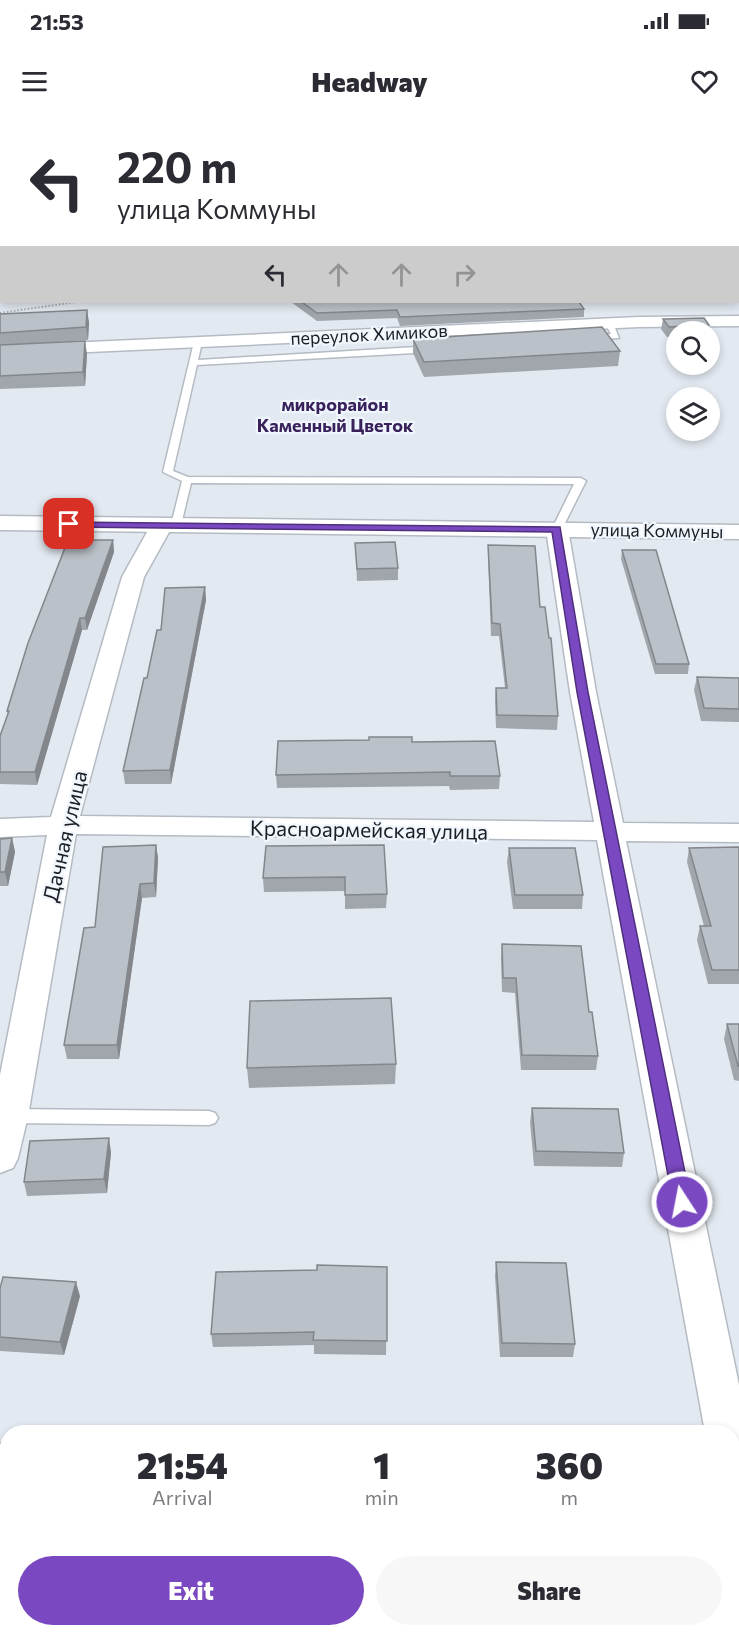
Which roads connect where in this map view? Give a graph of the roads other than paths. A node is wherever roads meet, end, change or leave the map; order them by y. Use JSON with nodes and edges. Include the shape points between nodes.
{"nodes":[{"id":1,"x":739,"y":321,"type":"edge"},
{"id":2,"x":609,"y":323,"type":"junction"},
{"id":3,"x":581,"y":339,"type":"edge"},
{"id":4,"x":198,"y":342,"type":"junction"},
{"id":5,"x":440,"y":349,"type":"edge"},
{"id":6,"x":0,"y":351,"type":"edge"},
{"id":7,"x":193,"y":363,"type":"junction"},
{"id":8,"x":187,"y":480,"type":"junction"},
{"id":9,"x":0,"y":523,"type":"edge"},
{"id":10,"x":169,"y":525,"type":"junction"},
{"id":11,"x":557,"y":529,"type":"junction"},
{"id":12,"x":739,"y":532,"type":"edge"},
{"id":13,"x":63,"y":825,"type":"junction"},
{"id":14,"x":0,"y":828,"type":"edge"},
{"id":15,"x":610,"y":832,"type":"junction"},
{"id":16,"x":739,"y":832,"type":"edge"},
{"id":17,"x":10,"y":1116,"type":"junction"},
{"id":18,"x":209,"y":1118,"type":"dead end"},
{"id":19,"x":0,"y":1158,"type":"edge"},
{"id":20,"x":726,"y":1425,"type":"edge"}],
"edges":[{"from":1,"to":2,"type":"street","name":"переулок Химиков"},
{"from":2,"to":3,"type":"lane","via":[[616,336]]},
{"from":2,"to":4,"type":"street","name":"переулок Химиков"},
{"from":4,"to":6,"type":"street","name":"переулок Химиков"},
{"from":4,"to":7,"type":"lane"},
{"from":5,"to":7,"type":"lane"},
{"from":7,"to":8,"type":"lane","via":[[168,472]]},
{"from":8,"to":10,"type":"lane"},
{"from":8,"to":11,"type":"lane","via":[[581,481]]},
{"from":9,"to":10,"type":"street","name":"улица Коммуны"},
{"from":10,"to":11,"type":"street","name":"улица Коммуны"},
{"from":10,"to":13,"type":"street","name":"Дачная улица","via":[[133,577]]},
{"from":11,"to":12,"type":"street","name":"улица Коммуны"},
{"from":11,"to":15,"type":"street"},
{"from":13,"to":14,"type":"street","name":"Красноармейская улица"},
{"from":13,"to":15,"type":"street","name":"Красноармейская улица"},
{"from":13,"to":17,"type":"street","name":"Дачная улица"},
{"from":15,"to":16,"type":"street","name":"Красноармейская улица"},
{"from":15,"to":20,"type":"street"},
{"from":17,"to":18,"type":"lane"},
{"from":17,"to":19,"type":"street","name":"Дачная улица"}]}
